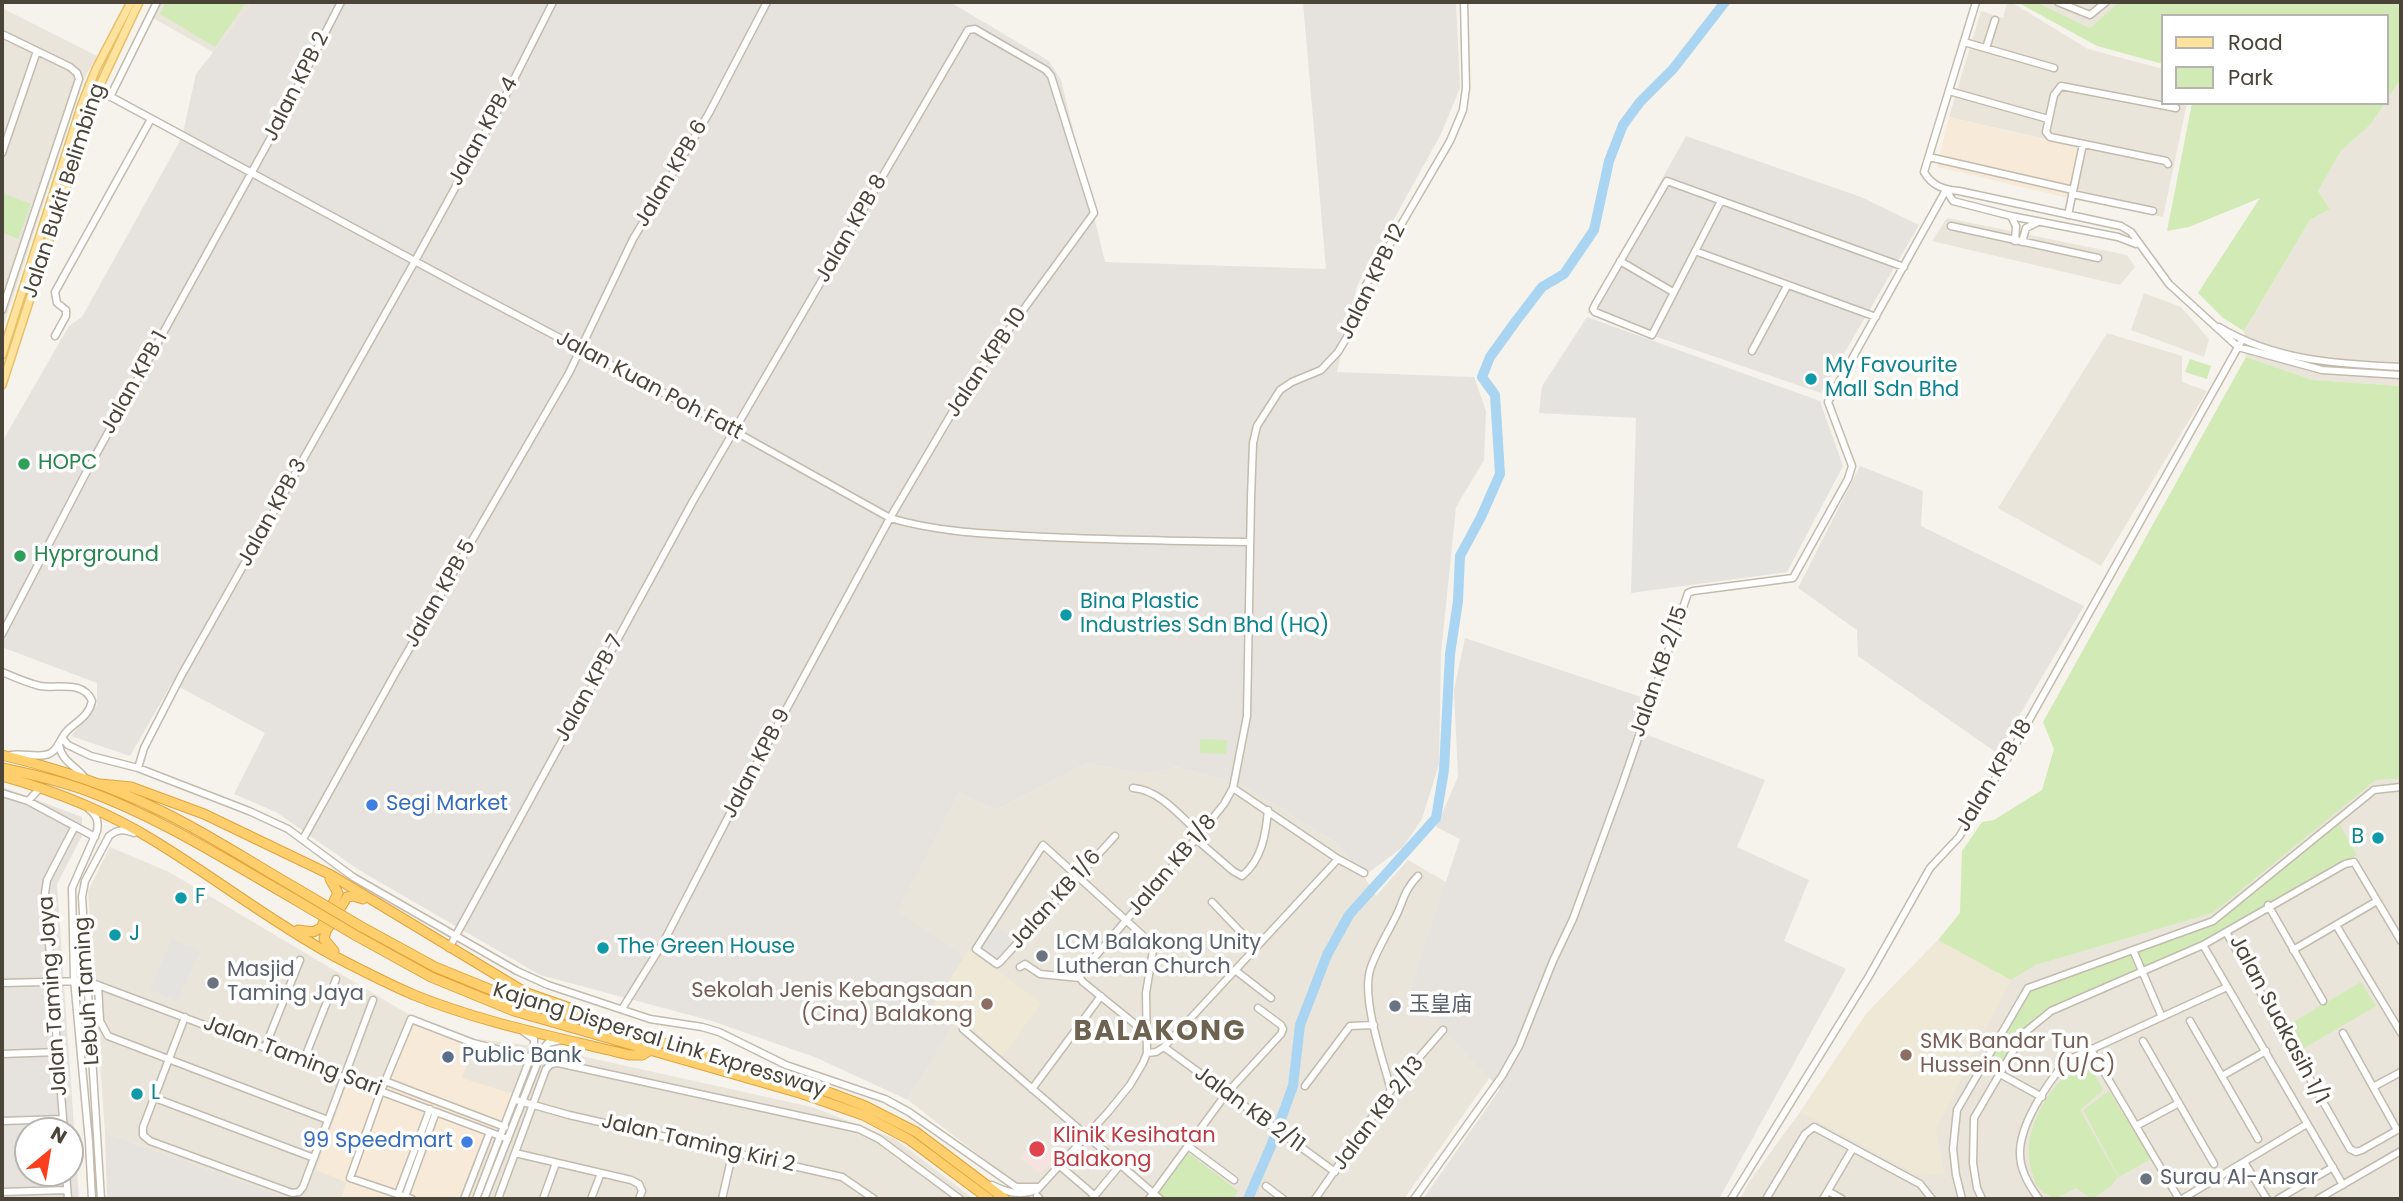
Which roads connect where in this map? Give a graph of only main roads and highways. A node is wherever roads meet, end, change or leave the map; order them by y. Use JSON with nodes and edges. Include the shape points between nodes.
{"nodes":[{"id":1,"x":131,"y":2,"type":"edge"},
{"id":2,"x":139,"y":2,"type":"edge"},
{"id":3,"x":2,"y":355,"type":"edge"},
{"id":4,"x":2,"y":385,"type":"edge"},
{"id":5,"x":3,"y":756,"type":"edge"},
{"id":6,"x":2,"y":768,"type":"edge"},
{"id":7,"x":2,"y":776,"type":"edge"},
{"id":8,"x":100,"y":784,"type":"junction"},
{"id":9,"x":314,"y":868,"type":"junction"},
{"id":10,"x":296,"y":894,"type":"junction"},
{"id":11,"x":378,"y":906,"type":"junction"},
{"id":12,"x":280,"y":923,"type":"junction"},
{"id":13,"x":357,"y":930,"type":"junction"},
{"id":14,"x":358,"y":968,"type":"junction"},
{"id":15,"x":605,"y":1027,"type":"junction"},
{"id":16,"x":649,"y":1051,"type":"junction"},
{"id":17,"x":989,"y":1199,"type":"edge"},
{"id":18,"x":1005,"y":1199,"type":"edge"}],
"edges":[{"from":1,"to":3,"type":"main road","name":"Jalan Bukit Belimbing","via":[[89,85]]},
{"from":2,"to":4,"type":"main road","name":"Jalan Bukit Belimbing","via":[[97,89]]},
{"from":5,"to":8,"type":"highway","name":"Kajang Dispersal Link Expressway"},
{"from":6,"to":10,"type":"highway","name":"Kajang Dispersal Link Expressway","via":[[122,805]]},
{"from":7,"to":12,"type":"highway","via":[[84,804],[152,839]]},
{"from":8,"to":9,"type":"highway","via":[[131,787],[204,814]]},
{"from":8,"to":10,"type":"highway","name":"Kajang Dispersal Link Expressway","via":[[161,811]]},
{"from":9,"to":11,"type":"highway"},
{"from":9,"to":12,"type":"highway","via":[[330,878],[338,892],[321,928],[306,933]]},
{"from":10,"to":13,"type":"highway","name":"Kajang Dispersal Link Expressway","bridge":true},
{"from":11,"to":14,"type":"highway","via":[[360,897],[347,898],[326,931],[328,946]]},
{"from":11,"to":15,"type":"highway","via":[[523,991],[589,1015]]},
{"from":12,"to":14,"type":"highway"},
{"from":13,"to":15,"type":"highway","name":"Kajang Dispersal Link Expressway","via":[[475,984]]},
{"from":13,"to":16,"type":"highway","name":"Kajang Dispersal Link Expressway","via":[[431,977],[471,995]]},
{"from":14,"to":16,"type":"highway","via":[[413,995],[512,1027],[629,1055]]},
{"from":15,"to":18,"type":"highway","name":"Kajang Dispersal Link Expressway","via":[[842,1096],[916,1132]]},
{"from":16,"to":17,"type":"highway","name":"Kajang Dispersal Link Expressway","via":[[863,1115],[910,1139]]}]}
